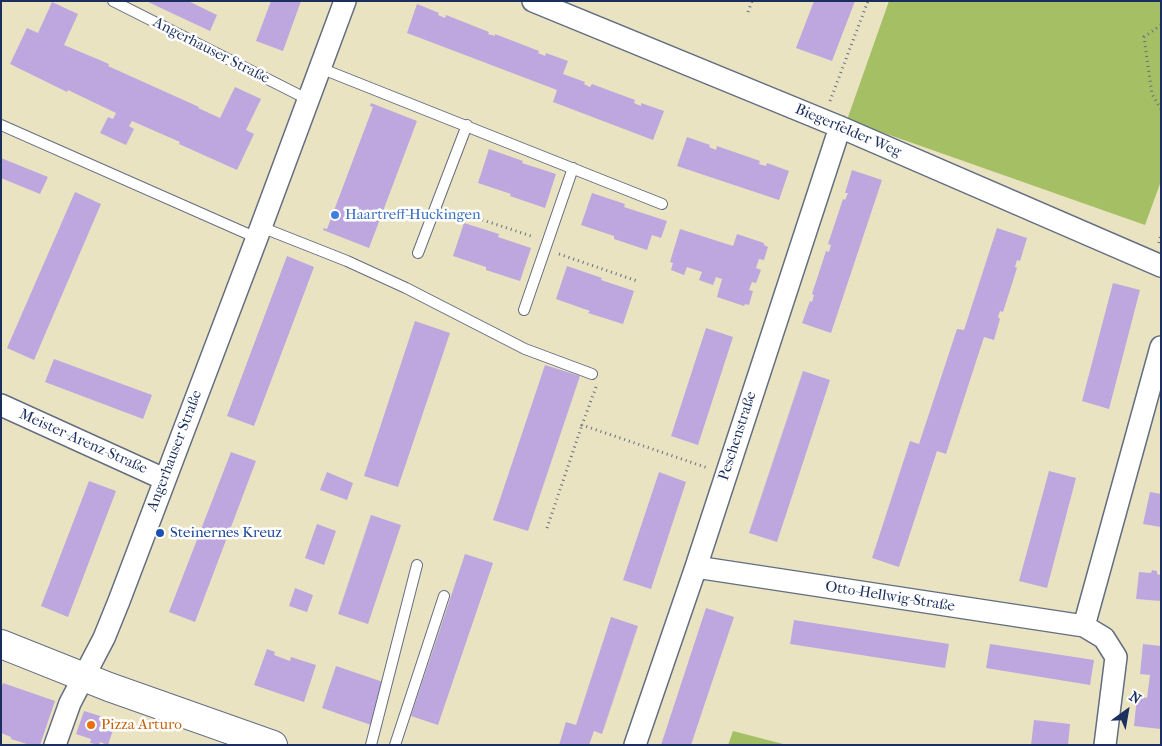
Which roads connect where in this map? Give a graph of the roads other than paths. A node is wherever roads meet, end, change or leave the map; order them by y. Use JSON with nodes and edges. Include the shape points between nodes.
{"nodes":[{"id":1,"x":113,"y":1,"type":"edge"},
{"id":2,"x":345,"y":1,"type":"edge"},
{"id":3,"x":533,"y":1,"type":"edge"},
{"id":4,"x":320,"y":68,"type":"junction"},
{"id":5,"x":309,"y":100,"type":"junction"},
{"id":6,"x":831,"y":124,"type":"junction"},
{"id":7,"x":1,"y":125,"type":"edge"},
{"id":8,"x":467,"y":125,"type":"junction"},
{"id":9,"x":573,"y":168,"type":"junction"},
{"id":10,"x":662,"y":204,"type":"dead end"},
{"id":11,"x":259,"y":233,"type":"junction"},
{"id":12,"x":418,"y":253,"type":"dead end"},
{"id":13,"x":1161,"y":266,"type":"edge"},
{"id":14,"x":524,"y":310,"type":"dead end"},
{"id":15,"x":1161,"y":347,"type":"edge"},
{"id":16,"x":592,"y":374,"type":"road end"},
{"id":17,"x":1,"y":405,"type":"edge"},
{"id":18,"x":164,"y":479,"type":"junction"},
{"id":19,"x":417,"y":565,"type":"dead end"},
{"id":20,"x":696,"y":567,"type":"junction"},
{"id":21,"x":444,"y":596,"type":"dead end"},
{"id":22,"x":1084,"y":626,"type":"junction"},
{"id":23,"x":1,"y":644,"type":"edge"},
{"id":24,"x":84,"y":677,"type":"junction"},
{"id":25,"x":55,"y":743,"type":"edge"},
{"id":26,"x":273,"y":745,"type":"edge"},
{"id":27,"x":371,"y":745,"type":"edge"},
{"id":28,"x":395,"y":745,"type":"edge"},
{"id":29,"x":635,"y":745,"type":"edge"},
{"id":30,"x":1106,"y":745,"type":"edge"}],
"edges":[{"from":1,"to":5,"type":"lane","name":"Angerhauser Straße"},
{"from":2,"to":4,"type":"street","name":"Angerhauser Straße"},
{"from":3,"to":6,"type":"street","name":"Biegerfelder Weg"},
{"from":4,"to":5,"type":"street","name":"Angerhauser Straße"},
{"from":4,"to":8,"type":"lane"},
{"from":5,"to":11,"type":"street","name":"Angerhauser Straße"},
{"from":6,"to":13,"type":"street","name":"Biegerfelder Weg"},
{"from":6,"to":20,"type":"street","name":"Peschenstraße"},
{"from":7,"to":11,"type":"lane"},
{"from":8,"to":9,"type":"lane"},
{"from":8,"to":12,"type":"lane"},
{"from":9,"to":10,"type":"lane"},
{"from":9,"to":14,"type":"lane"},
{"from":11,"to":16,"type":"lane","via":[[356,265],[525,349]]},
{"from":11,"to":18,"type":"street","name":"Angerhauser Straße"},
{"from":15,"to":22,"type":"street"},
{"from":17,"to":18,"type":"street","name":"Meister-Arenz-Straße"},
{"from":18,"to":24,"type":"street","name":"Angerhauser Straße","via":[[108,629]]},
{"from":19,"to":27,"type":"lane"},
{"from":20,"to":22,"type":"street","name":"Otto-Hellwig-Straße"},
{"from":20,"to":29,"type":"street","name":"Peschenstraße"},
{"from":21,"to":28,"type":"lane"},
{"from":22,"to":30,"type":"street","name":"Otto-Hellwig-Straße","via":[[1104,638],[1116,657]]},
{"from":23,"to":24,"type":"main road"},
{"from":24,"to":25,"type":"street","name":"Angerhauser Straße"},
{"from":24,"to":26,"type":"main road"}]}
